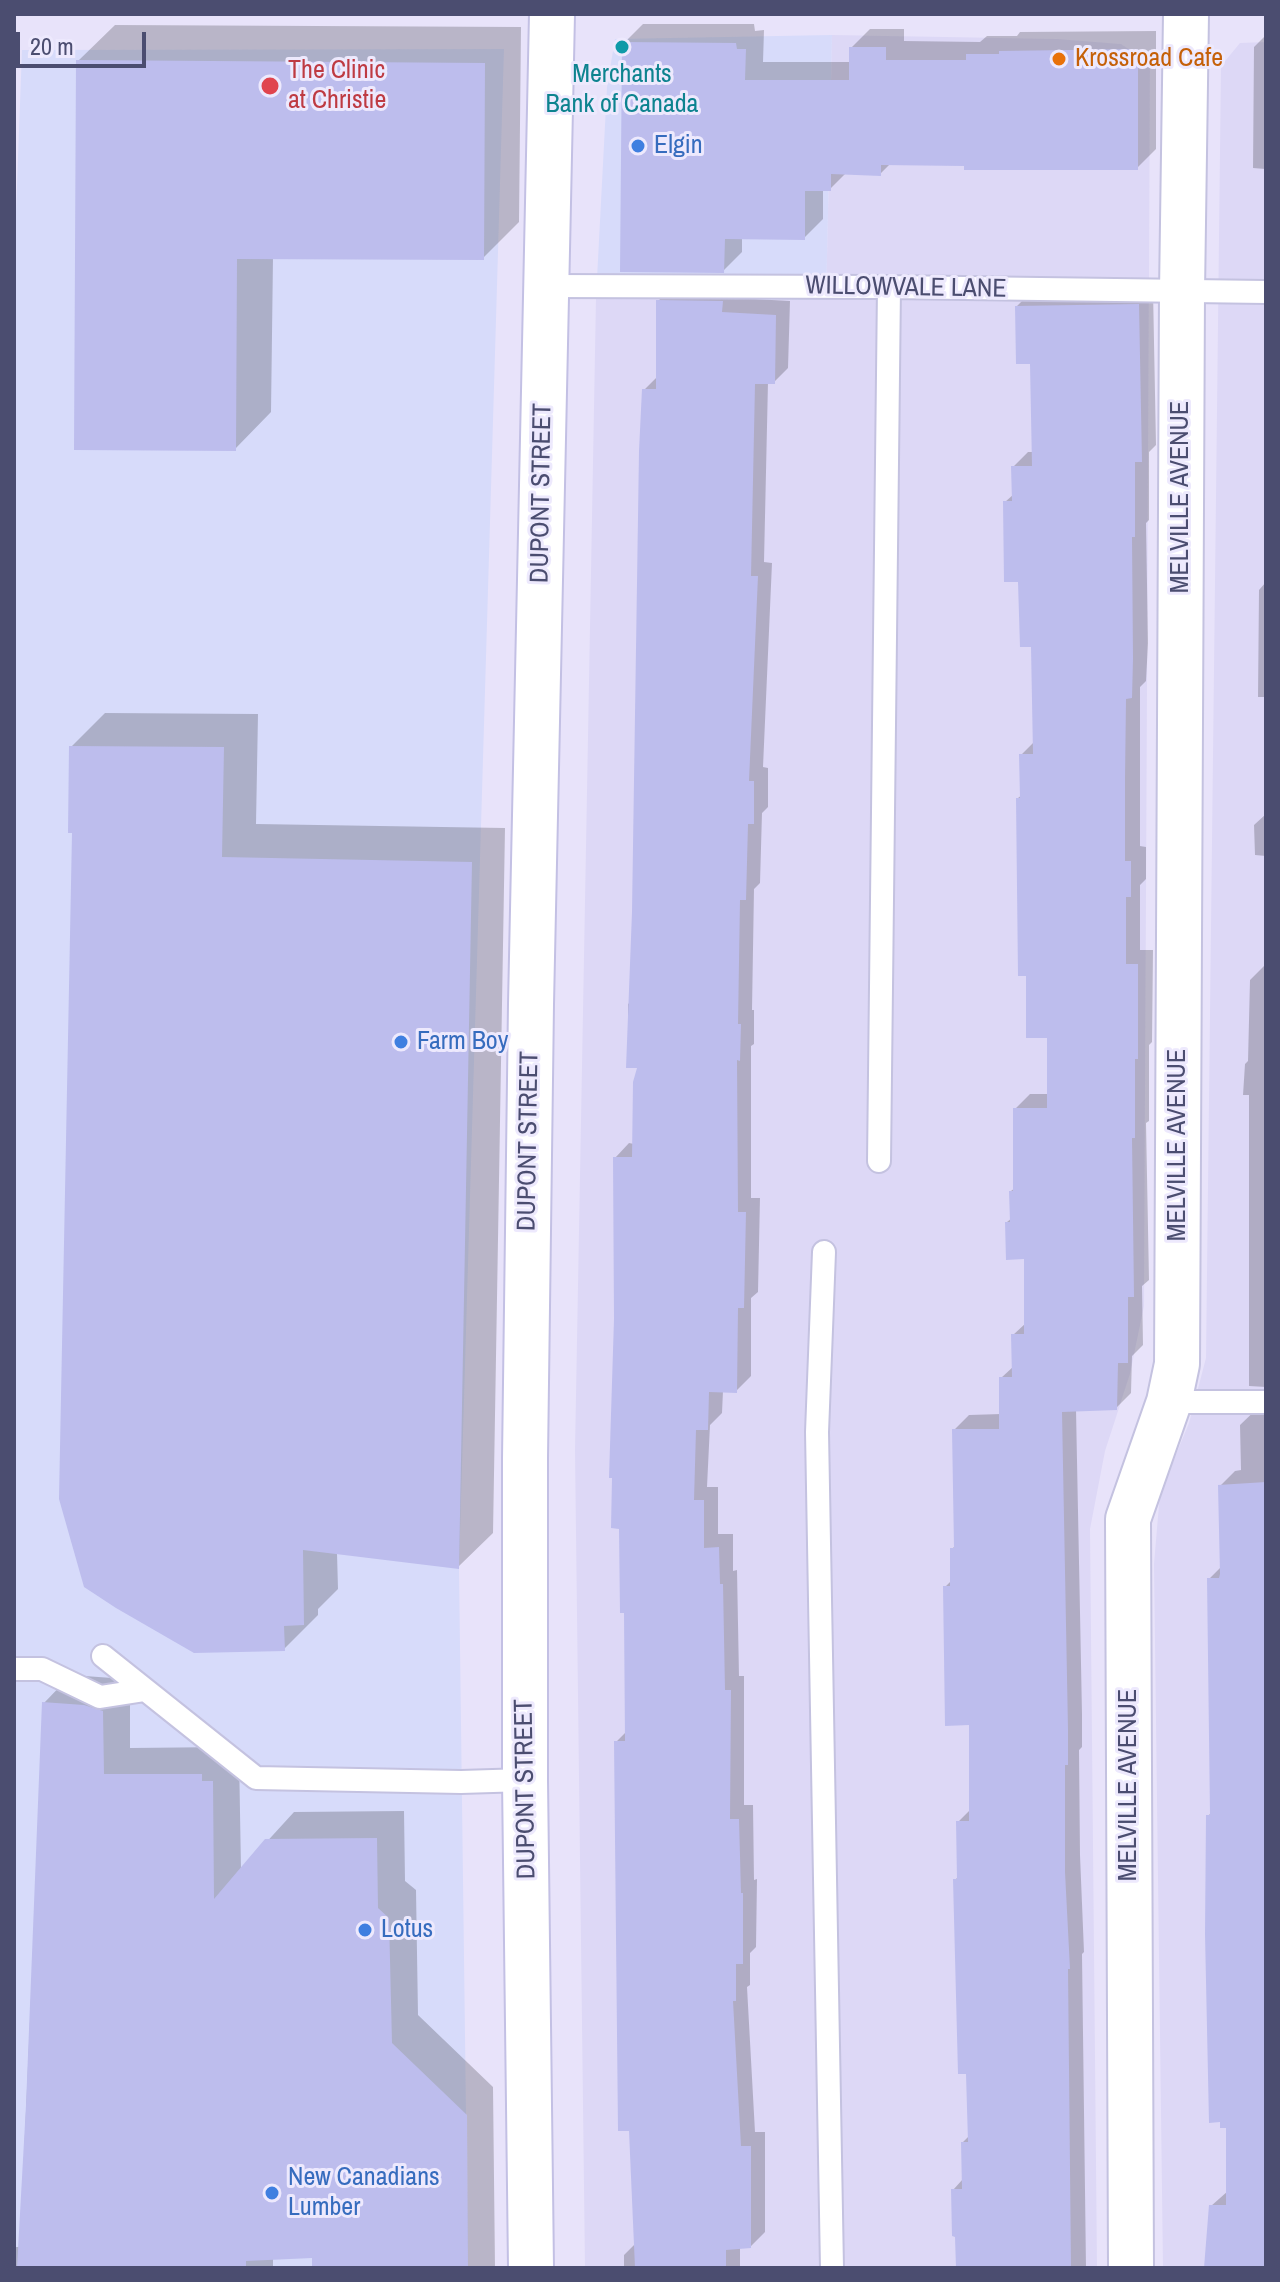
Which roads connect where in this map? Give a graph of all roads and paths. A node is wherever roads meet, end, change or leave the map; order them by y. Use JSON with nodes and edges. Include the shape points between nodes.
{"nodes":[{"id":1,"x":552,"y":14,"type":"edge"},
{"id":2,"x":1186,"y":14,"type":"edge"},
{"id":3,"x":546,"y":286,"type":"junction"},
{"id":4,"x":889,"y":287,"type":"junction"},
{"id":5,"x":1182,"y":292,"type":"junction"},
{"id":6,"x":1266,"y":292,"type":"edge"},
{"id":7,"x":879,"y":1161,"type":"dead end"},
{"id":8,"x":824,"y":1252,"type":"dead end"},
{"id":9,"x":1169,"y":1402,"type":"junction"},
{"id":10,"x":1266,"y":1402,"type":"edge"},
{"id":11,"x":103,"y":1656,"type":"dead end"},
{"id":12,"x":14,"y":1669,"type":"edge"},
{"id":13,"x":145,"y":1690,"type":"junction"},
{"id":14,"x":525,"y":1780,"type":"junction"},
{"id":15,"x":531,"y":2268,"type":"edge"},
{"id":16,"x":832,"y":2268,"type":"edge"},
{"id":17,"x":1131,"y":2268,"type":"edge"}],
"edges":[{"from":1,"to":3,"type":"street","name":"DUPONT STREET"},
{"from":2,"to":5,"type":"street","name":"MELVILLE AVENUE"},
{"from":3,"to":4,"type":"lane","name":"WILLOWVALE LANE"},
{"from":3,"to":14,"type":"street","name":"DUPONT STREET","via":[[525,1426]]},
{"from":4,"to":5,"type":"lane","name":"WILLOWVALE LANE"},
{"from":4,"to":7,"type":"lane"},
{"from":5,"to":6,"type":"lane","name":"WILLOWVALE LANE"},
{"from":5,"to":9,"type":"street","name":"MELVILLE AVENUE","via":[[1177,1364]]},
{"from":8,"to":16,"type":"lane","via":[[817,1432]]},
{"from":9,"to":10,"type":"lane"},
{"from":9,"to":17,"type":"street","name":"MELVILLE AVENUE","via":[[1128,1519]]},
{"from":11,"to":13,"type":"lane"},
{"from":12,"to":13,"type":"lane","via":[[42,1669],[100,1697]]},
{"from":13,"to":14,"type":"lane","via":[[256,1778]]},
{"from":14,"to":15,"type":"street","name":"DUPONT STREET"}]}
